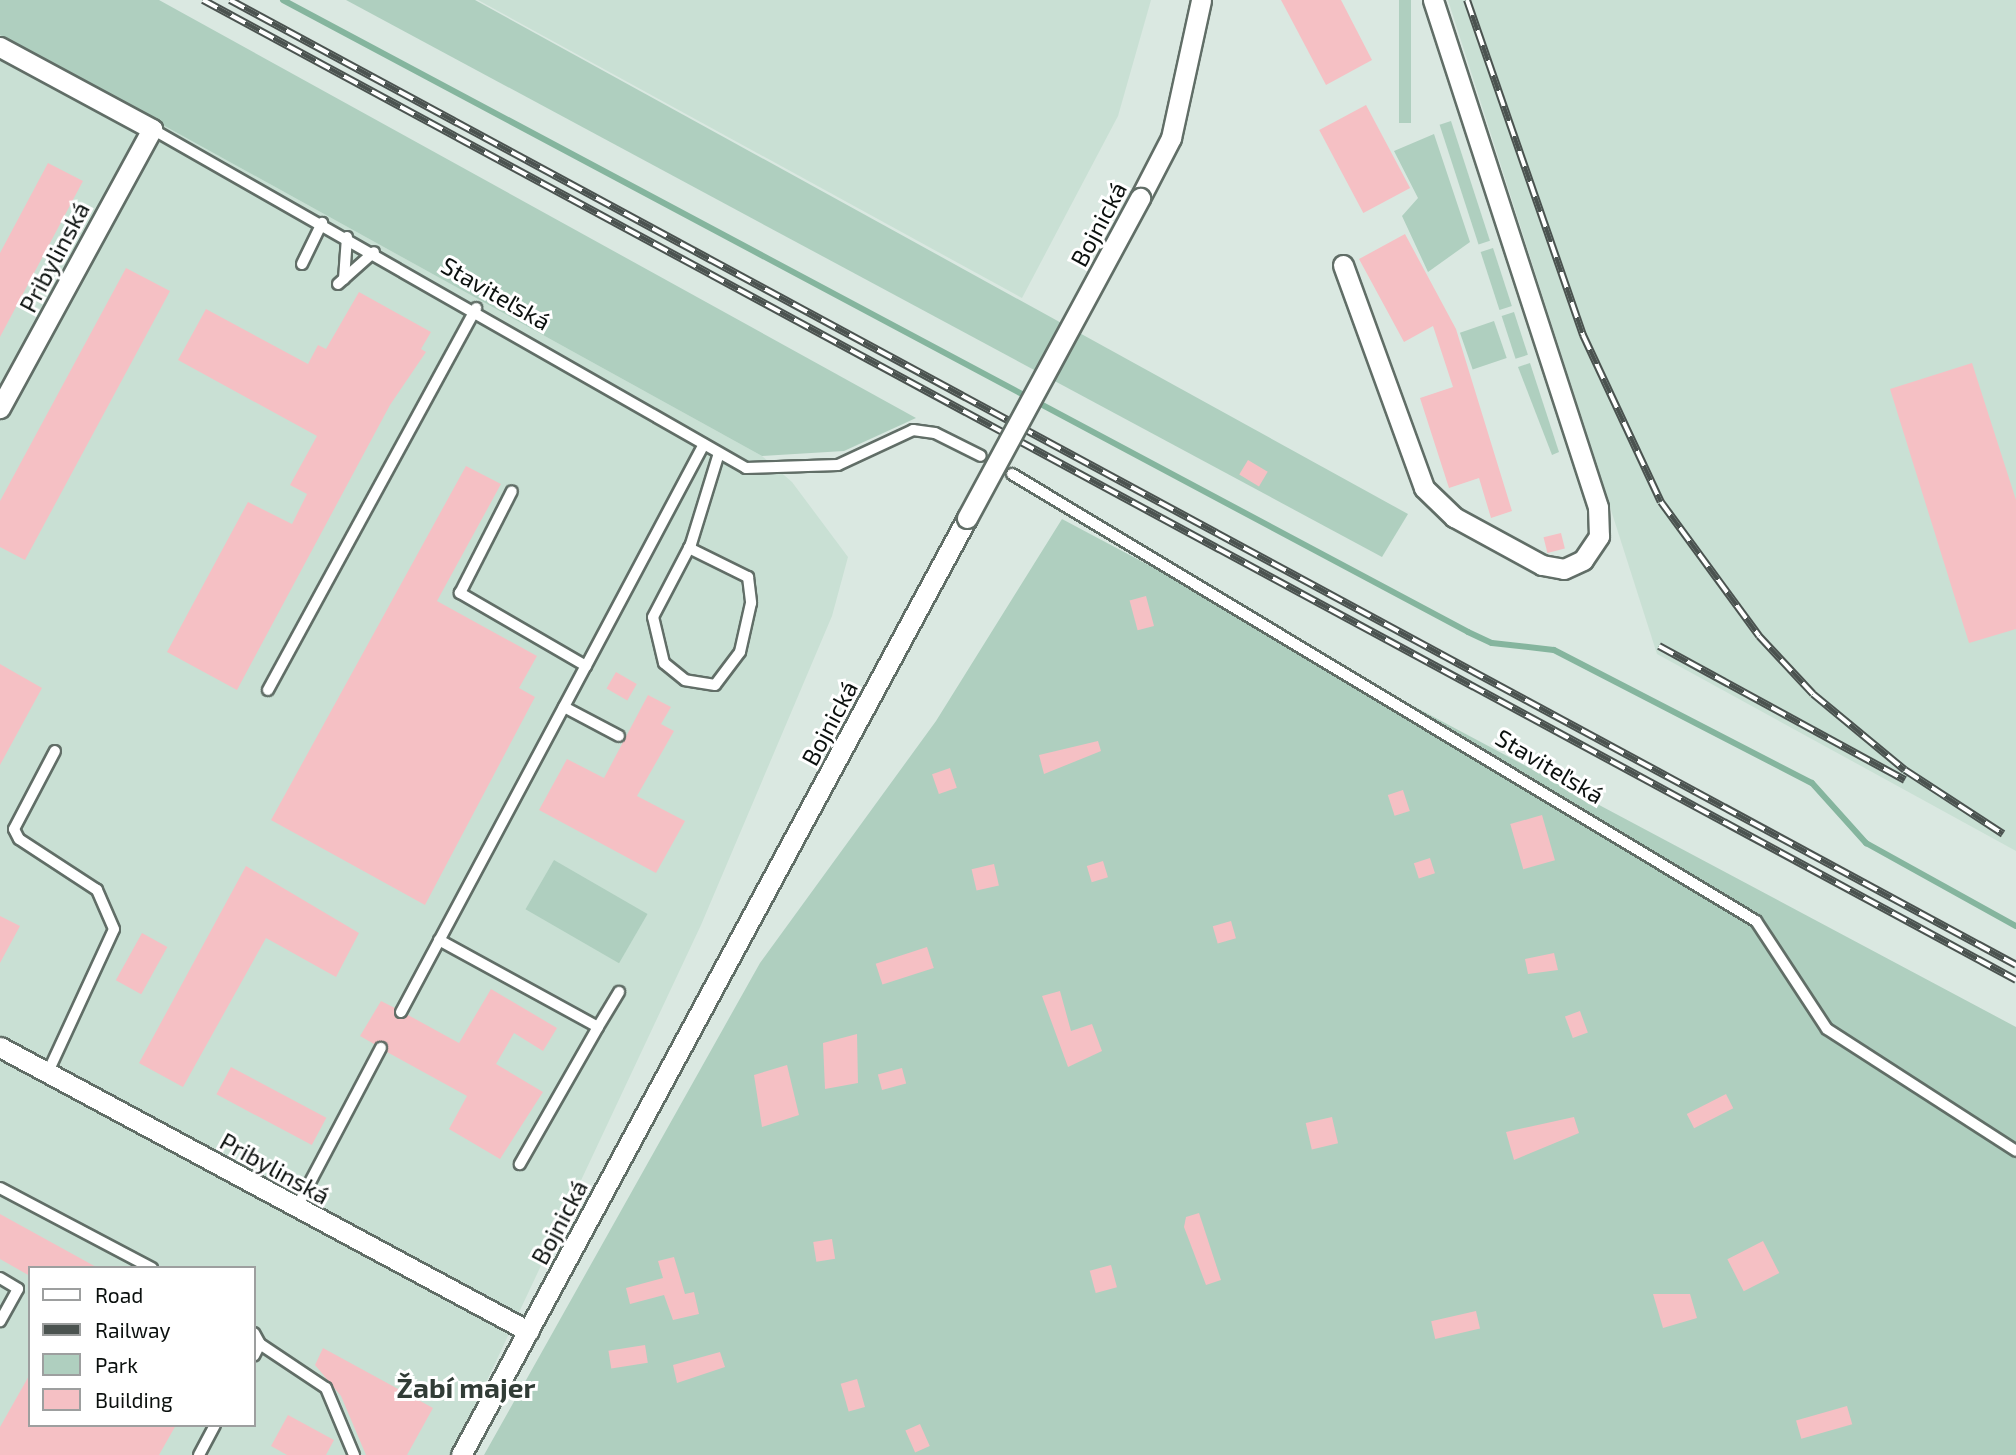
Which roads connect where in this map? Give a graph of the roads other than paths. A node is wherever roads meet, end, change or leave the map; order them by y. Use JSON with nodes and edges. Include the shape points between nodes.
{"nodes":[{"id":1,"x":1201,"y":0,"type":"edge"},
{"id":2,"x":1433,"y":0,"type":"edge"},
{"id":3,"x":0,"y":47,"type":"edge"},
{"id":4,"x":152,"y":129,"type":"junction"},
{"id":5,"x":322,"y":223,"type":"junction"},
{"id":6,"x":347,"y":237,"type":"junction"},
{"id":7,"x":374,"y":252,"type":"junction"},
{"id":8,"x":302,"y":264,"type":"dead end"},
{"id":9,"x":1343,"y":265,"type":"dead end"},
{"id":10,"x":475,"y":308,"type":"junction"},
{"id":11,"x":0,"y":408,"type":"edge"},
{"id":12,"x":704,"y":444,"type":"junction"},
{"id":13,"x":719,"y":453,"type":"junction"},
{"id":14,"x":981,"y":456,"type":"dead end"},
{"id":15,"x":1012,"y":474,"type":"dead end"},
{"id":16,"x":512,"y":491,"type":"dead end"},
{"id":17,"x":690,"y":548,"type":"junction"},
{"id":18,"x":586,"y":666,"type":"junction"},
{"id":19,"x":268,"y":690,"type":"dead end"},
{"id":20,"x":564,"y":707,"type":"junction"},
{"id":21,"x":618,"y":736,"type":"dead end"},
{"id":22,"x":55,"y":751,"type":"dead end"},
{"id":23,"x":439,"y":940,"type":"junction"},
{"id":24,"x":619,"y":992,"type":"dead end"},
{"id":25,"x":401,"y":1012,"type":"dead end"},
{"id":26,"x":598,"y":1027,"type":"junction"},
{"id":27,"x":0,"y":1046,"type":"edge"},
{"id":28,"x":381,"y":1048,"type":"dead end"},
{"id":29,"x":48,"y":1072,"type":"junction"},
{"id":30,"x":2016,"y":1151,"type":"edge"},
{"id":31,"x":520,"y":1164,"type":"dead end"},
{"id":32,"x":0,"y":1188,"type":"edge"},
{"id":33,"x":297,"y":1207,"type":"junction"},
{"id":34,"x":148,"y":1266,"type":"edge"},
{"id":35,"x":0,"y":1278,"type":"edge"},
{"id":36,"x":0,"y":1321,"type":"edge"},
{"id":37,"x":528,"y":1331,"type":"junction"},
{"id":38,"x":256,"y":1337,"type":"edge"},
{"id":39,"x":260,"y":1344,"type":"junction"},
{"id":40,"x":256,"y":1352,"type":"edge"},
{"id":41,"x":214,"y":1427,"type":"edge"},
{"id":42,"x":199,"y":1455,"type":"edge"},
{"id":43,"x":354,"y":1455,"type":"edge"},
{"id":44,"x":461,"y":1455,"type":"edge"}],
"edges":[{"from":1,"to":37,"type":"street","name":"Bojnická","bridge":true,"via":[[1171,138]]},
{"from":2,"to":9,"type":"street","via":[[1598,507],[1596,544],[1564,569],[1531,560],[1442,507],[1424,488]]},
{"from":3,"to":4,"type":"street","name":"Staviteľská"},
{"from":4,"to":5,"type":"lane","name":"Staviteľská"},
{"from":4,"to":11,"type":"street","name":"Pribylinská"},
{"from":5,"to":6,"type":"lane","name":"Staviteľská"},
{"from":5,"to":8,"type":"lane"},
{"from":6,"to":7,"type":"lane","name":"Staviteľská"},
{"from":6,"to":7,"type":"lane","via":[[341,281]]},
{"from":7,"to":10,"type":"lane","name":"Staviteľská"},
{"from":10,"to":12,"type":"lane","name":"Staviteľská"},
{"from":10,"to":19,"type":"lane"},
{"from":12,"to":13,"type":"lane","name":"Staviteľská"},
{"from":12,"to":18,"type":"lane"},
{"from":13,"to":14,"type":"lane","name":"Staviteľská","via":[[746,468],[838,466],[924,430]]},
{"from":13,"to":17,"type":"lane"},
{"from":15,"to":30,"type":"lane","name":"Staviteľská","via":[[1756,921],[1827,1029]]},
{"from":16,"to":18,"type":"lane","via":[[460,593]]},
{"from":17,"to":17,"type":"lane","via":[[653,617],[664,663],[685,680],[715,685],[740,652],[751,603],[748,577]]},
{"from":18,"to":20,"type":"lane"},
{"from":20,"to":21,"type":"lane"},
{"from":20,"to":23,"type":"lane"},
{"from":22,"to":29,"type":"lane","via":[[14,829],[19,839],[97,890],[114,929]]},
{"from":23,"to":25,"type":"lane"},
{"from":23,"to":26,"type":"lane"},
{"from":24,"to":26,"type":"lane"},
{"from":26,"to":31,"type":"lane"},
{"from":27,"to":29,"type":"street","name":"Pribylinská"},
{"from":28,"to":33,"type":"lane"},
{"from":29,"to":33,"type":"street","name":"Pribylinská"},
{"from":32,"to":34,"type":"lane"},
{"from":33,"to":37,"type":"street","name":"Pribylinská"},
{"from":35,"to":36,"type":"lane","via":[[18,1289]]},
{"from":37,"to":44,"type":"street","name":"Bojnická"},
{"from":38,"to":39,"type":"lane"},
{"from":39,"to":40,"type":"lane"},
{"from":39,"to":43,"type":"lane","via":[[326,1388]]},
{"from":41,"to":42,"type":"lane"}]}
